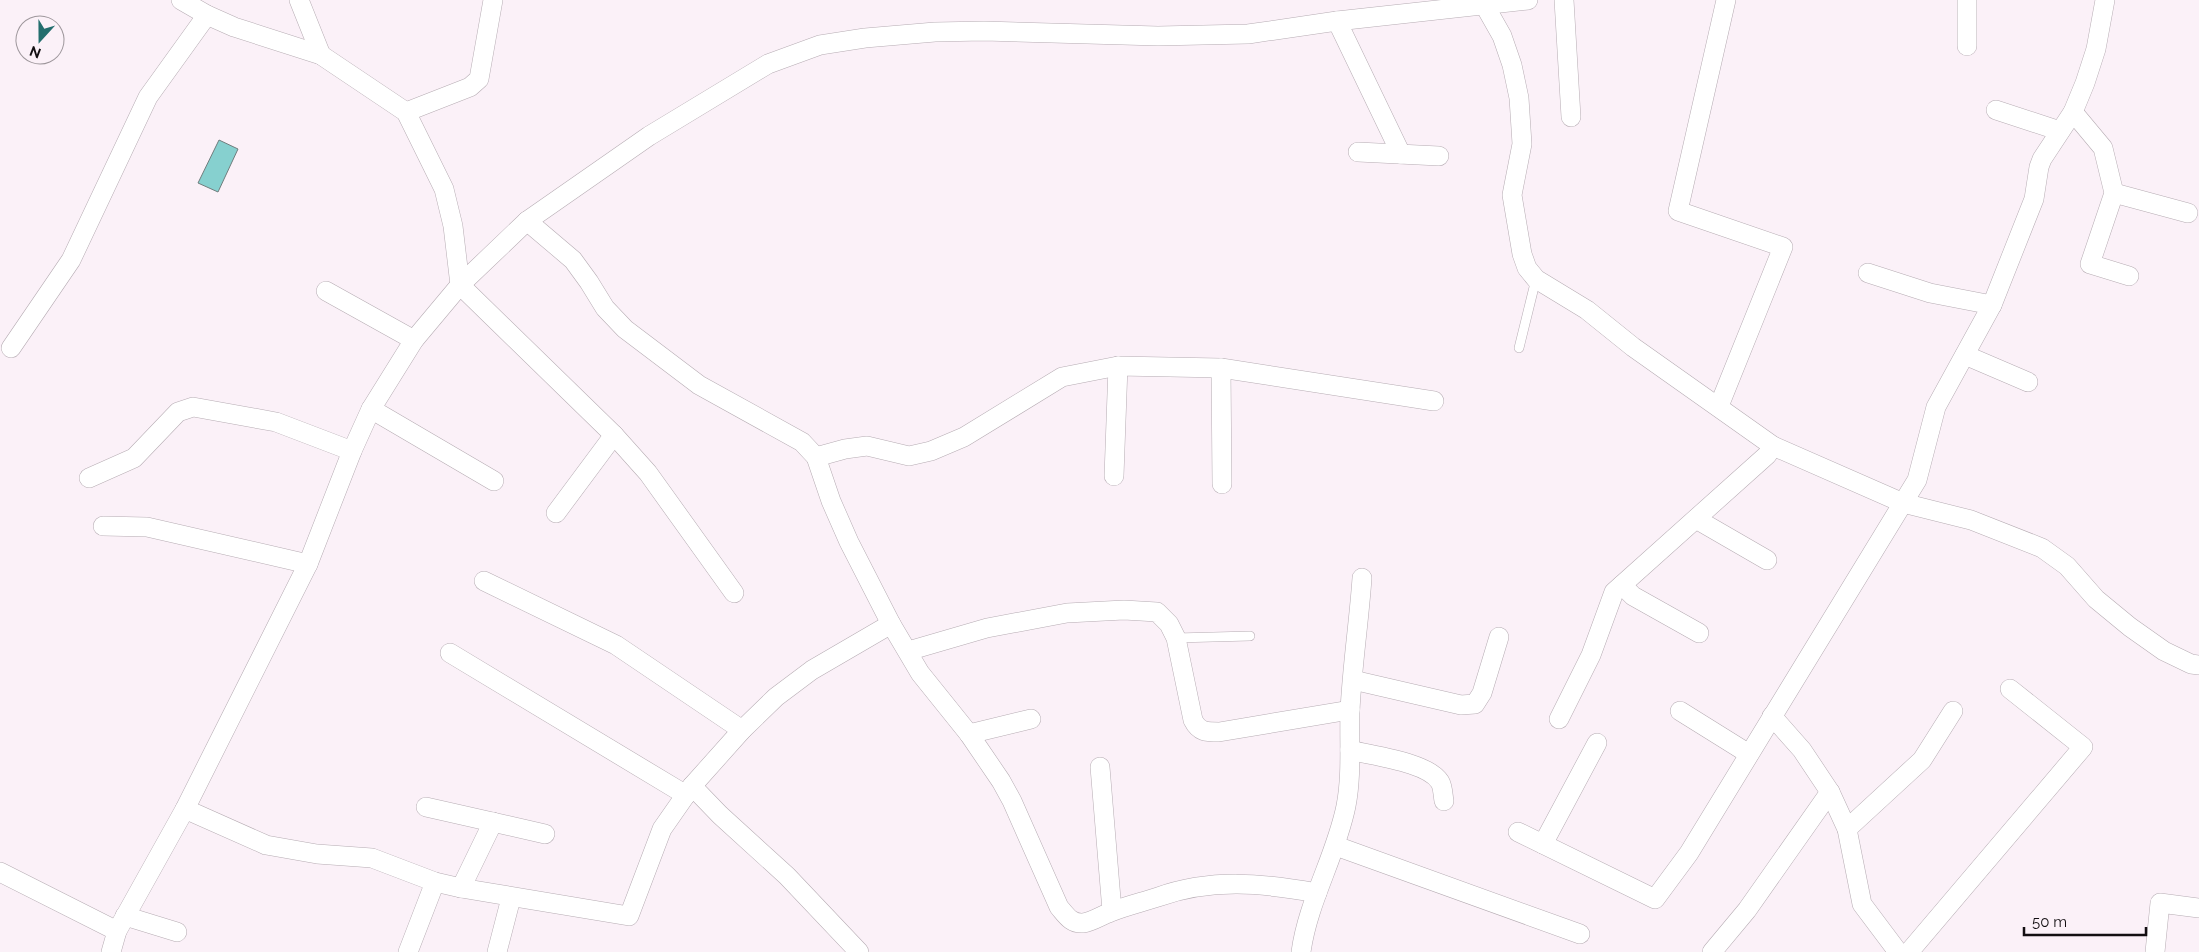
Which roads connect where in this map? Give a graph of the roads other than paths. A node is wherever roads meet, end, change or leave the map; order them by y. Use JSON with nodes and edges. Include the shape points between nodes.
{"nodes":[{"id":1,"x":181,"y":0,"type":"edge"},
{"id":2,"x":299,"y":0,"type":"edge"},
{"id":3,"x":493,"y":0,"type":"edge"},
{"id":4,"x":1528,"y":0,"type":"edge"},
{"id":5,"x":1564,"y":0,"type":"edge"},
{"id":6,"x":1726,"y":0,"type":"edge"},
{"id":7,"x":1967,"y":0,"type":"edge"},
{"id":8,"x":2105,"y":0,"type":"edge"},
{"id":9,"x":1485,"y":6,"type":"junction"},
{"id":10,"x":207,"y":15,"type":"junction"},
{"id":11,"x":1338,"y":21,"type":"junction"},
{"id":12,"x":1967,"y":46,"type":"dead end"},
{"id":13,"x":320,"y":55,"type":"junction"},
{"id":14,"x":1996,"y":110,"type":"dead end"},
{"id":15,"x":406,"y":112,"type":"junction"},
{"id":16,"x":2073,"y":112,"type":"junction"},
{"id":17,"x":1571,"y":117,"type":"dead end"},
{"id":18,"x":2060,"y":131,"type":"junction"},
{"id":19,"x":1358,"y":152,"type":"dead end"},
{"id":20,"x":1401,"y":154,"type":"junction"},
{"id":21,"x":1439,"y":156,"type":"dead end"},
{"id":22,"x":2114,"y":193,"type":"junction"},
{"id":23,"x":2188,"y":213,"type":"dead end"},
{"id":24,"x":527,"y":221,"type":"junction"},
{"id":25,"x":1868,"y":273,"type":"dead end"},
{"id":26,"x":2129,"y":276,"type":"dead end"},
{"id":27,"x":1536,"y":279,"type":"junction"},
{"id":28,"x":460,"y":285,"type":"junction"},
{"id":29,"x":326,"y":291,"type":"dead end"},
{"id":30,"x":1992,"y":305,"type":"junction"},
{"id":31,"x":414,"y":340,"type":"junction"},
{"id":32,"x":12,"y":348,"type":"dead end"},
{"id":33,"x":1519,"y":348,"type":"dead end"},
{"id":34,"x":1965,"y":355,"type":"junction"},
{"id":35,"x":1118,"y":366,"type":"junction"},
{"id":36,"x":1221,"y":368,"type":"junction"},
{"id":37,"x":2028,"y":382,"type":"dead end"},
{"id":38,"x":1434,"y":401,"type":"dead end"},
{"id":39,"x":1719,"y":406,"type":"junction"},
{"id":40,"x":371,"y":409,"type":"junction"},
{"id":41,"x":614,"y":435,"type":"junction"},
{"id":42,"x":1774,"y":446,"type":"junction"},
{"id":43,"x":352,"y":451,"type":"junction"},
{"id":44,"x":816,"y":457,"type":"junction"},
{"id":45,"x":1114,"y":476,"type":"dead end"},
{"id":46,"x":89,"y":478,"type":"dead end"},
{"id":47,"x":494,"y":481,"type":"dead end"},
{"id":48,"x":1222,"y":484,"type":"dead end"},
{"id":49,"x":1903,"y":503,"type":"junction"},
{"id":50,"x":556,"y":512,"type":"dead end"},
{"id":51,"x":1696,"y":519,"type":"junction"},
{"id":52,"x":103,"y":526,"type":"dead end"},
{"id":53,"x":1767,"y":560,"type":"dead end"},
{"id":54,"x":308,"y":564,"type":"junction"},
{"id":55,"x":1362,"y":578,"type":"dead end"},
{"id":56,"x":484,"y":581,"type":"dead end"},
{"id":57,"x":1622,"y":585,"type":"junction"},
{"id":58,"x":734,"y":593,"type":"dead end"},
{"id":59,"x":891,"y":624,"type":"junction"},
{"id":60,"x":1699,"y":633,"type":"dead end"},
{"id":61,"x":1250,"y":636,"type":"dead end"},
{"id":62,"x":1498,"y":637,"type":"dead end"},
{"id":63,"x":1176,"y":638,"type":"junction"},
{"id":64,"x":908,"y":651,"type":"junction"},
{"id":65,"x":450,"y":653,"type":"dead end"},
{"id":66,"x":2199,"y":665,"type":"edge"},
{"id":67,"x":1353,"y":680,"type":"junction"},
{"id":68,"x":2010,"y":689,"type":"dead end"},
{"id":69,"x":1350,"y":710,"type":"junction"},
{"id":70,"x":1680,"y":711,"type":"dead end"},
{"id":71,"x":1952,"y":711,"type":"dead end"},
{"id":72,"x":1772,"y":716,"type":"junction"},
{"id":73,"x":1031,"y":719,"type":"dead end"},
{"id":74,"x":1559,"y":719,"type":"dead end"},
{"id":75,"x":742,"y":730,"type":"junction"},
{"id":76,"x":969,"y":734,"type":"junction"},
{"id":77,"x":1597,"y":743,"type":"dead end"},
{"id":78,"x":1350,"y":750,"type":"junction"},
{"id":79,"x":1749,"y":754,"type":"junction"},
{"id":80,"x":1100,"y":767,"type":"dead end"},
{"id":81,"x":689,"y":790,"type":"junction"},
{"id":82,"x":1830,"y":792,"type":"junction"},
{"id":83,"x":1444,"y":802,"type":"dead end"},
{"id":84,"x":426,"y":807,"type":"dead end"},
{"id":85,"x":185,"y":809,"type":"junction"},
{"id":86,"x":494,"y":822,"type":"junction"},
{"id":87,"x":1847,"y":829,"type":"junction"},
{"id":88,"x":1518,"y":832,"type":"dead end"},
{"id":89,"x":545,"y":834,"type":"dead end"},
{"id":90,"x":1543,"y":844,"type":"junction"},
{"id":91,"x":1336,"y":846,"type":"junction"},
{"id":92,"x":0,"y":872,"type":"edge"},
{"id":93,"x":435,"y":882,"type":"junction"},
{"id":94,"x":461,"y":888,"type":"junction"},
{"id":95,"x":1316,"y":893,"type":"junction"},
{"id":96,"x":511,"y":898,"type":"junction"},
{"id":97,"x":2199,"y":908,"type":"edge"},
{"id":98,"x":1112,"y":911,"type":"junction"},
{"id":99,"x":121,"y":923,"type":"junction"},
{"id":100,"x":177,"y":932,"type":"dead end"},
{"id":101,"x":1580,"y":934,"type":"dead end"},
{"id":102,"x":111,"y":952,"type":"edge"},
{"id":103,"x":408,"y":952,"type":"edge"},
{"id":104,"x":497,"y":952,"type":"edge"},
{"id":105,"x":859,"y":952,"type":"edge"},
{"id":106,"x":1301,"y":952,"type":"edge"},
{"id":107,"x":1712,"y":952,"type":"edge"},
{"id":108,"x":1898,"y":952,"type":"edge"},
{"id":109,"x":1910,"y":952,"type":"edge"},
{"id":110,"x":2155,"y":952,"type":"edge"}],
"edges":[{"from":1,"to":10,"type":"street"},
{"from":2,"to":13,"type":"street"},
{"from":3,"to":15,"type":"street","via":[[479,79],[470,87]]},
{"from":4,"to":9,"type":"street"},
{"from":5,"to":17,"type":"street"},
{"from":6,"to":39,"type":"street","via":[[1678,211],[1783,247]]},
{"from":7,"to":12,"type":"street"},
{"from":8,"to":16,"type":"street","via":[[2096,49]]},
{"from":9,"to":11,"type":"street","via":[[1399,11]]},
{"from":9,"to":27,"type":"street","via":[[1502,36],[1519,98],[1522,144],[1512,195],[1522,254]]},
{"from":10,"to":13,"type":"street"},
{"from":10,"to":32,"type":"street","via":[[148,97],[71,260]]},
{"from":11,"to":20,"type":"street"},
{"from":11,"to":24,"type":"street","via":[[1248,34],[1158,36],[935,32],[820,45],[768,64],[719,92],[640,142]]},
{"from":13,"to":15,"type":"street"},
{"from":14,"to":18,"type":"street"},
{"from":15,"to":28,"type":"street","via":[[444,189],[453,226]]},
{"from":16,"to":18,"type":"street"},
{"from":16,"to":22,"type":"street","via":[[2103,148]]},
{"from":18,"to":30,"type":"street","via":[[2042,159],[2034,200]]},
{"from":19,"to":20,"type":"street"},
{"from":20,"to":21,"type":"street"},
{"from":22,"to":23,"type":"street"},
{"from":22,"to":26,"type":"street","via":[[2090,264]]},
{"from":24,"to":28,"type":"street"},
{"from":24,"to":44,"type":"street","via":[[573,260],[605,308],[625,329],[699,385],[802,442]]},
{"from":25,"to":30,"type":"street","via":[[1930,293]]},
{"from":27,"to":33,"type":"lane"},
{"from":27,"to":39,"type":"street","via":[[1587,310],[1633,347]]},
{"from":28,"to":31,"type":"street"},
{"from":28,"to":41,"type":"street"},
{"from":29,"to":31,"type":"street"},
{"from":30,"to":34,"type":"street"},
{"from":31,"to":40,"type":"street"},
{"from":34,"to":37,"type":"street"},
{"from":34,"to":49,"type":"street","via":[[1936,407],[1917,480]]},
{"from":35,"to":36,"type":"street"},
{"from":35,"to":44,"type":"street","via":[[1062,378],[964,437],[931,450],[909,456],[867,446]]},
{"from":35,"to":45,"type":"street"},
{"from":36,"to":38,"type":"street"},
{"from":36,"to":48,"type":"street"},
{"from":39,"to":42,"type":"street"},
{"from":40,"to":43,"type":"street"},
{"from":40,"to":47,"type":"street"},
{"from":41,"to":50,"type":"street"},
{"from":41,"to":58,"type":"street","via":[[648,473]]},
{"from":42,"to":49,"type":"street"},
{"from":42,"to":51,"type":"street"},
{"from":43,"to":46,"type":"street","via":[[276,422],[193,407],[178,412],[134,458]]},
{"from":43,"to":54,"type":"street"},
{"from":44,"to":59,"type":"street","via":[[849,542]]},
{"from":49,"to":66,"type":"street","via":[[1971,520],[2042,548],[2067,566],[2096,599],[2130,626],[2164,651]]},
{"from":49,"to":72,"type":"street"},
{"from":51,"to":53,"type":"street"},
{"from":51,"to":57,"type":"street"},
{"from":52,"to":54,"type":"street","via":[[147,528]]},
{"from":54,"to":85,"type":"street"},
{"from":55,"to":67,"type":"street"},
{"from":56,"to":75,"type":"street","via":[[616,645]]},
{"from":57,"to":60,"type":"street","via":[[1633,596]]},
{"from":57,"to":74,"type":"street","via":[[1614,592],[1591,655]]},
{"from":59,"to":64,"type":"street"},
{"from":59,"to":75,"type":"street","via":[[812,670],[776,697]]},
{"from":61,"to":63,"type":"lane"},
{"from":62,"to":67,"type":"street","via":[[1482,693],[1475,704],[1461,705]]},
{"from":63,"to":64,"type":"street","via":[[1169,624],[1157,612],[1124,610],[1067,613],[987,628]]},
{"from":63,"to":69,"type":"street","via":[[1193,720],[1197,728],[1205,732]]},
{"from":64,"to":76,"type":"street","via":[[920,673]]},
{"from":65,"to":81,"type":"street"},
{"from":67,"to":69,"type":"street"},
{"from":68,"to":109,"type":"street","via":[[2083,747]]},
{"from":69,"to":78,"type":"street"},
{"from":70,"to":79,"type":"street"},
{"from":71,"to":87,"type":"street","via":[[1922,760]]},
{"from":72,"to":79,"type":"street"},
{"from":72,"to":82,"type":"street","via":[[1802,750]]},
{"from":73,"to":76,"type":"street"},
{"from":75,"to":81,"type":"street"},
{"from":76,"to":98,"type":"street","via":[[1012,801],[1059,906],[1068,918],[1076,923],[1085,923]]},
{"from":77,"to":90,"type":"street"},
{"from":78,"to":83,"type":"street","via":[[1431,772],[1441,783]]},
{"from":78,"to":91,"type":"street","via":[[1346,805]]},
{"from":79,"to":90,"type":"street","via":[[1689,853],[1655,899]]},
{"from":80,"to":98,"type":"street"},
{"from":81,"to":96,"type":"street","via":[[662,829],[629,916]]},
{"from":81,"to":105,"type":"street","via":[[787,876]]},
{"from":82,"to":87,"type":"street"},
{"from":82,"to":107,"type":"street","via":[[1747,910]]},
{"from":84,"to":86,"type":"street"},
{"from":85,"to":93,"type":"street","via":[[266,845],[317,854],[372,858]]},
{"from":85,"to":99,"type":"street"},
{"from":86,"to":89,"type":"street"},
{"from":86,"to":94,"type":"street"},
{"from":87,"to":108,"type":"street","via":[[1862,904]]},
{"from":88,"to":90,"type":"street"},
{"from":91,"to":95,"type":"street"},
{"from":91,"to":101,"type":"street"},
{"from":92,"to":99,"type":"street"},
{"from":93,"to":94,"type":"street"},
{"from":93,"to":103,"type":"street"},
{"from":94,"to":96,"type":"street"},
{"from":95,"to":98,"type":"street","via":[[1259,884],[1200,885]]},
{"from":95,"to":106,"type":"street"},
{"from":96,"to":104,"type":"street"},
{"from":97,"to":110,"type":"street","via":[[2160,904]]},
{"from":99,"to":100,"type":"street"},
{"from":99,"to":102,"type":"street"}]}
